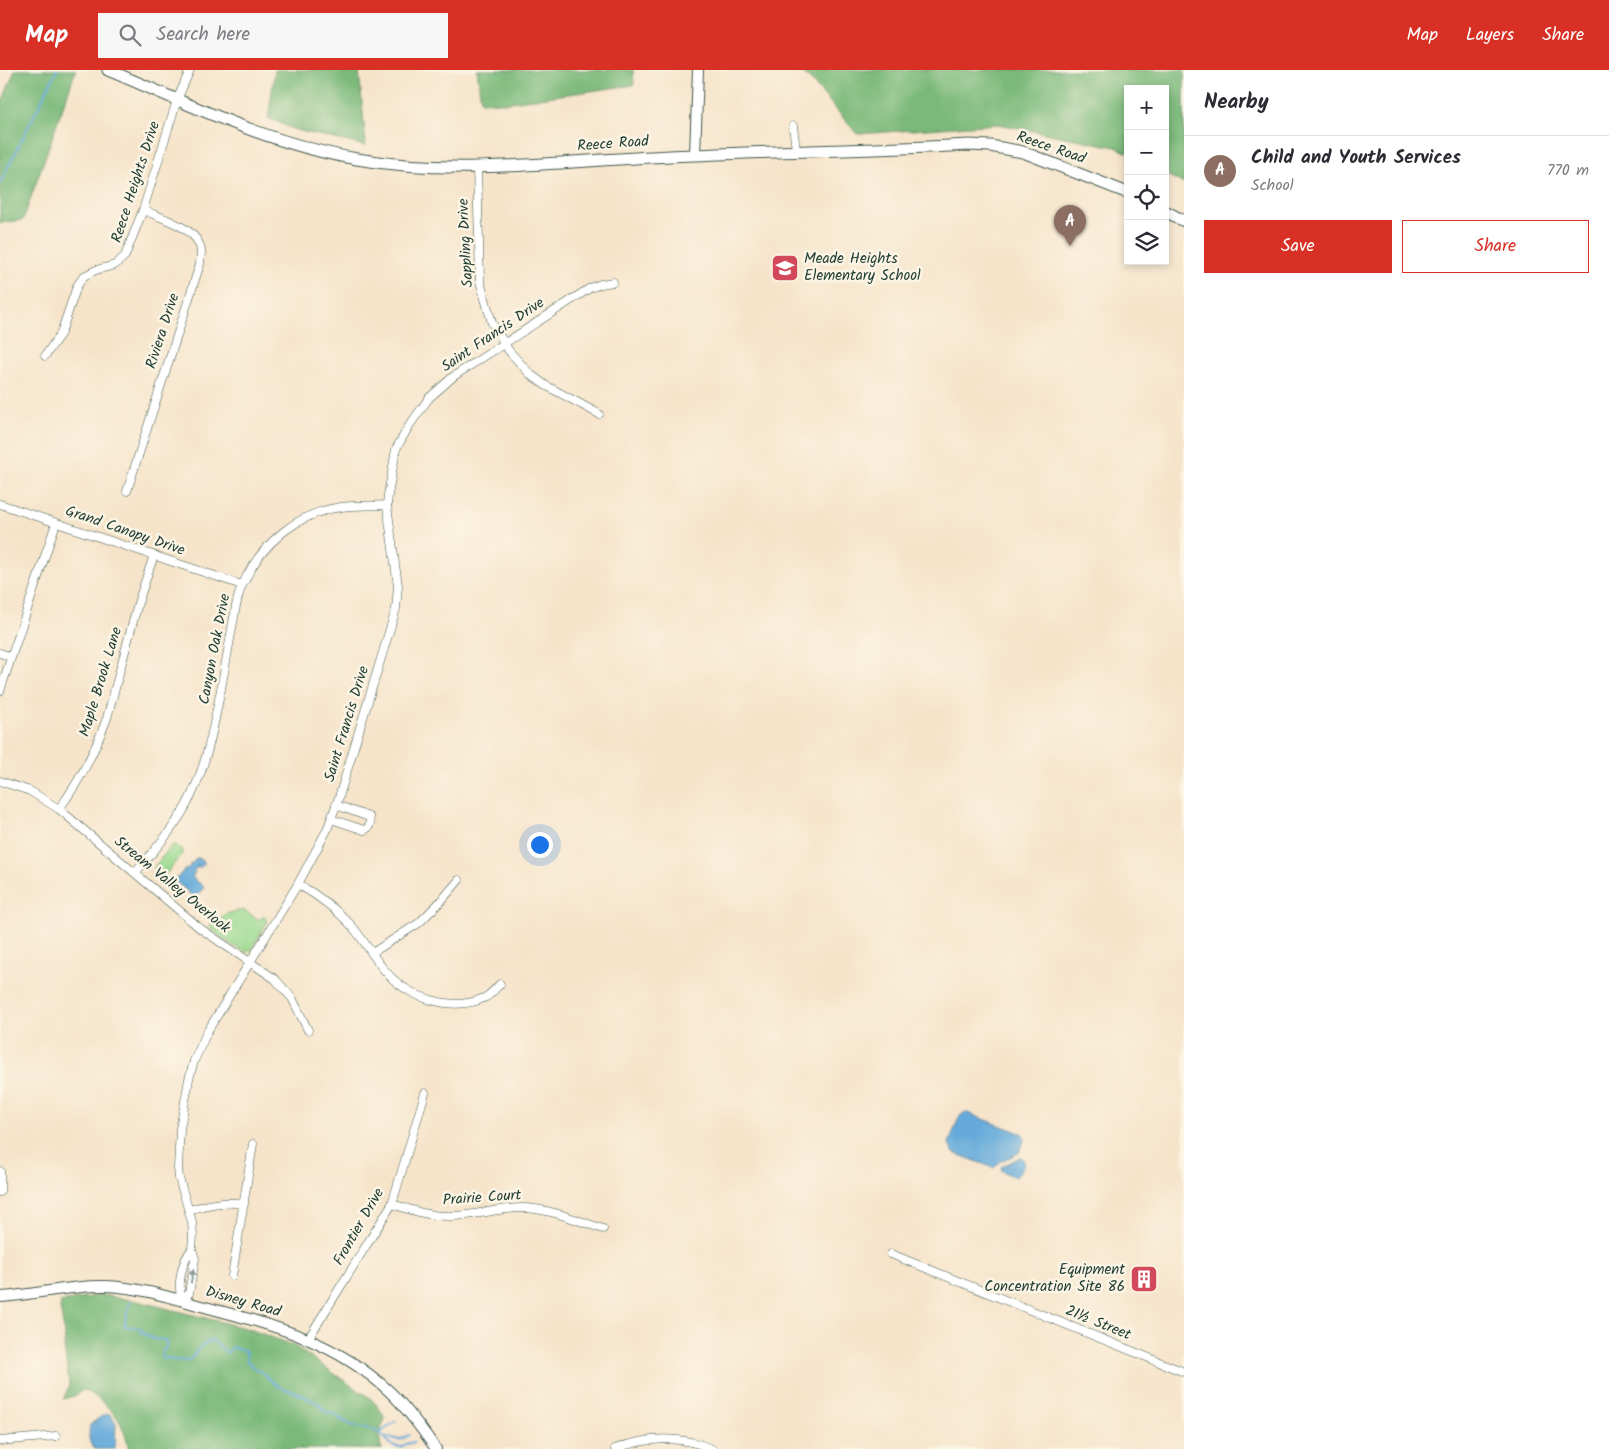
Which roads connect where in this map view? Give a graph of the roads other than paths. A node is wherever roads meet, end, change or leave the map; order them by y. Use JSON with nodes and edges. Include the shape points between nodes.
{"nodes":[{"id":1,"x":108,"y":70,"type":"edge"},
{"id":2,"x":190,"y":70,"type":"edge"},
{"id":3,"x":698,"y":70,"type":"edge"},
{"id":4,"x":177,"y":100,"type":"junction"},
{"id":5,"x":793,"y":126,"type":"dead end"},
{"id":6,"x":796,"y":150,"type":"junction"},
{"id":7,"x":695,"y":155,"type":"junction"},
{"id":8,"x":477,"y":167,"type":"junction"},
{"id":9,"x":1124,"y":191,"type":"edge"},
{"id":10,"x":143,"y":210,"type":"junction"},
{"id":11,"x":1169,"y":213,"type":"edge"},
{"id":12,"x":1184,"y":220,"type":"edge"},
{"id":13,"x":613,"y":282,"type":"dead end"},
{"id":14,"x":503,"y":343,"type":"junction"},
{"id":15,"x":45,"y":356,"type":"dead end"},
{"id":16,"x":598,"y":414,"type":"dead end"},
{"id":17,"x":127,"y":491,"type":"dead end"},
{"id":18,"x":0,"y":504,"type":"edge"},
{"id":19,"x":387,"y":505,"type":"junction"},
{"id":20,"x":56,"y":522,"type":"junction"},
{"id":21,"x":154,"y":555,"type":"junction"},
{"id":22,"x":242,"y":585,"type":"junction"},
{"id":23,"x":0,"y":653,"type":"edge"},
{"id":24,"x":11,"y":657,"type":"junction"},
{"id":25,"x":0,"y":691,"type":"edge"},
{"id":26,"x":0,"y":781,"type":"edge"},
{"id":27,"x":336,"y":805,"type":"junction"},
{"id":28,"x":59,"y":809,"type":"junction"},
{"id":29,"x":331,"y":819,"type":"junction"},
{"id":30,"x":135,"y":873,"type":"junction"},
{"id":31,"x":459,"y":880,"type":"dead end"},
{"id":32,"x":298,"y":884,"type":"junction"},
{"id":33,"x":372,"y":953,"type":"junction"},
{"id":34,"x":250,"y":962,"type":"junction"},
{"id":35,"x":500,"y":984,"type":"dead end"},
{"id":36,"x":308,"y":1030,"type":"dead end"},
{"id":37,"x":425,"y":1093,"type":"dead end"},
{"id":38,"x":253,"y":1144,"type":"dead end"},
{"id":39,"x":0,"y":1171,"type":"edge"},
{"id":40,"x":0,"y":1192,"type":"edge"},
{"id":41,"x":244,"y":1204,"type":"junction"},
{"id":42,"x":392,"y":1204,"type":"junction"},
{"id":43,"x":189,"y":1210,"type":"junction"},
{"id":44,"x":603,"y":1229,"type":"dead end"},
{"id":45,"x":891,"y":1254,"type":"dead end"},
{"id":46,"x":232,"y":1276,"type":"dead end"},
{"id":47,"x":0,"y":1297,"type":"edge"},
{"id":48,"x":182,"y":1301,"type":"junction"},
{"id":49,"x":308,"y":1338,"type":"junction"},
{"id":50,"x":1184,"y":1372,"type":"edge"},
{"id":51,"x":56,"y":1436,"type":"dead end"},
{"id":52,"x":0,"y":1441,"type":"edge"},
{"id":53,"x":436,"y":1449,"type":"edge"},
{"id":54,"x":615,"y":1449,"type":"edge"},
{"id":55,"x":712,"y":1449,"type":"edge"}],
"edges":[{"from":1,"to":4,"type":"main road","name":"Reece Road"},
{"from":2,"to":4,"type":"street","name":"Reece Heights Drive"},
{"from":3,"to":7,"type":"street"},
{"from":4,"to":8,"type":"main road","name":"Reece Road","via":[[265,135],[326,153],[415,166]]},
{"from":4,"to":10,"type":"street","name":"Reece Heights Drive"},
{"from":5,"to":6,"type":"street"},
{"from":6,"to":7,"type":"main road","name":"Reece Road"},
{"from":6,"to":9,"type":"main road","name":"Reece Road","via":[[990,146],[1023,152]]},
{"from":7,"to":8,"type":"main road","name":"Reece Road"},
{"from":8,"to":14,"type":"street","name":"Sappling Drive","via":[[480,281],[492,323]]},
{"from":10,"to":15,"type":"street","name":"Reece Heights Drive","via":[[126,256],[115,265],[96,270],[80,281],[61,333]]},
{"from":10,"to":17,"type":"street","name":"Riviera Drive","via":[[192,234],[201,251],[200,264]]},
{"from":11,"to":12,"type":"main road"},
{"from":13,"to":14,"type":"street","name":"Saint Francis Drive","via":[[590,288]]},
{"from":14,"to":16,"type":"street","name":"Sappling Drive","via":[[519,363],[545,385]]},
{"from":14,"to":19,"type":"street","name":"Saint Francis Drive","via":[[454,376],[420,408],[396,449]]},
{"from":18,"to":20,"type":"street","name":"Grand Canopy Drive"},
{"from":19,"to":22,"type":"street","name":"Canyon Oak Drive","via":[[342,507],[294,524],[267,546]]},
{"from":19,"to":27,"type":"street","name":"Saint Francis Drive","via":[[398,586],[396,609]]},
{"from":20,"to":21,"type":"street","name":"Grand Canopy Drive"},
{"from":20,"to":24,"type":"street"},
{"from":21,"to":22,"type":"street","name":"Grand Canopy Drive"},
{"from":21,"to":28,"type":"street","name":"Maple Brook Lane","via":[[102,732],[88,764]]},
{"from":22,"to":30,"type":"street","name":"Canyon Oak Drive","via":[[212,738],[203,768],[178,820]]},
{"from":23,"to":24,"type":"street"},
{"from":24,"to":25,"type":"street"},
{"from":26,"to":28,"type":"street","name":"Stream Valley Overlook","via":[[30,791]]},
{"from":27,"to":29,"type":"street","name":"Saint Francis Drive"},
{"from":27,"to":29,"type":"street","via":[[368,817],[369,827],[364,830]]},
{"from":28,"to":30,"type":"street","name":"Stream Valley Overlook"},
{"from":29,"to":32,"type":"street","name":"Saint Francis Drive"},
{"from":30,"to":34,"type":"street","name":"Stream Valley Overlook","via":[[206,933]]},
{"from":31,"to":33,"type":"street","via":[[419,923]]},
{"from":32,"to":33,"type":"street","via":[[335,909]]},
{"from":32,"to":34,"type":"street","name":"Saint Francis Drive"},
{"from":33,"to":35,"type":"street","via":[[398,984],[437,1001],[475,1000],[487,996]]},
{"from":34,"to":36,"type":"street","name":"Stream Valley Overlook","via":[[284,988]]},
{"from":34,"to":43,"type":"street","name":"Saint Francis Drive","via":[[207,1032],[189,1079],[180,1129],[178,1168]]},
{"from":37,"to":42,"type":"street","name":"Frontier Drive"},
{"from":38,"to":41,"type":"street"},
{"from":39,"to":40,"type":"street"},
{"from":41,"to":43,"type":"street","via":[[218,1202]]},
{"from":41,"to":46,"type":"street"},
{"from":42,"to":44,"type":"street","name":"Prairie Court","via":[[424,1214],[451,1216],[538,1209]]},
{"from":42,"to":49,"type":"street","name":"Frontier Drive"},
{"from":43,"to":48,"type":"street","name":"Saint Francis Drive","via":[[193,1236],[179,1291]]},
{"from":45,"to":50,"type":"street","name":"21½ Street"},
{"from":47,"to":48,"type":"street","name":"Disney Road","via":[[81,1286],[106,1286]]},
{"from":48,"to":49,"type":"street","name":"Disney Road"},
{"from":49,"to":53,"type":"street","name":"Disney Road","via":[[371,1375],[403,1406]]},
{"from":51,"to":52,"type":"street"},
{"from":54,"to":55,"type":"street","via":[[629,1443],[674,1439]]}]}
